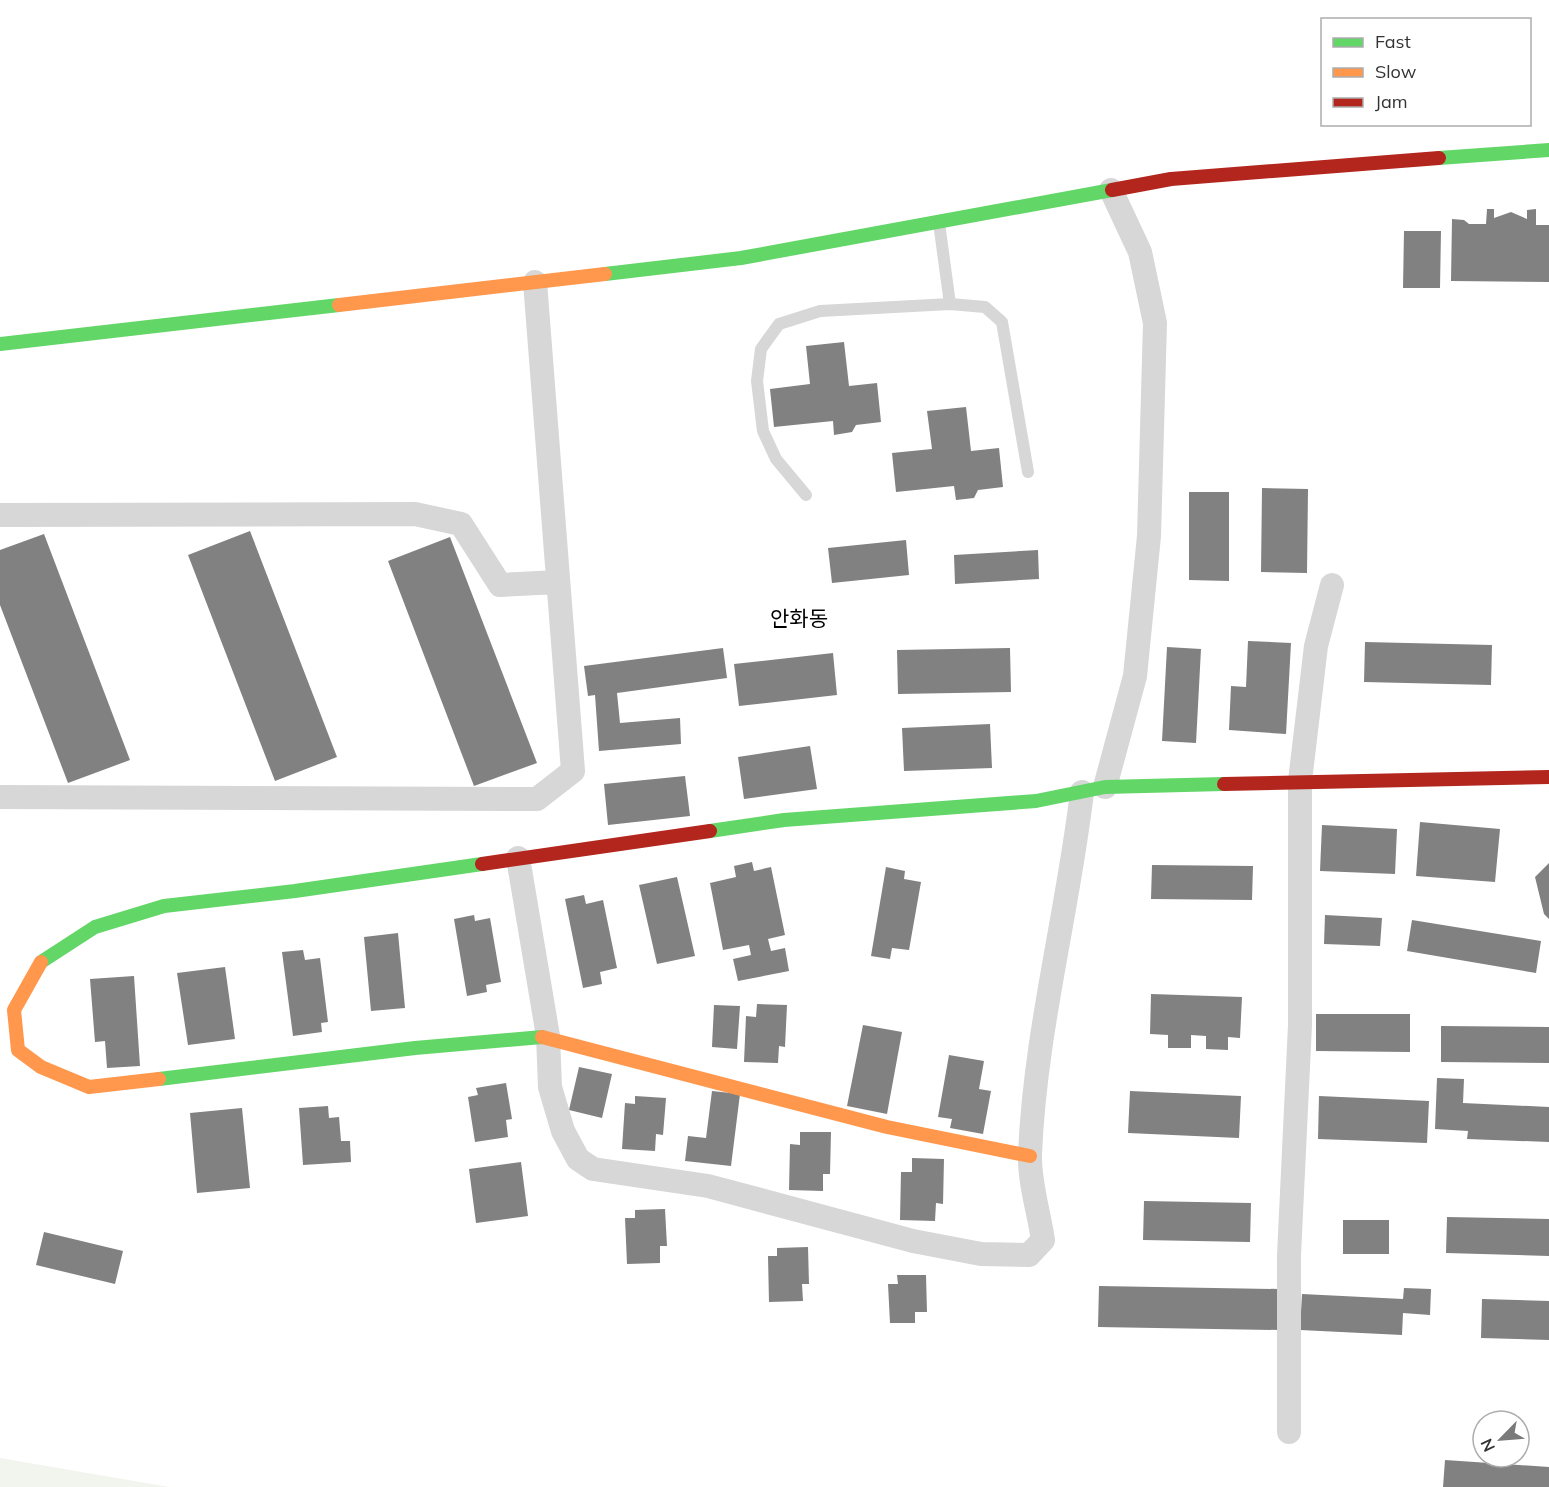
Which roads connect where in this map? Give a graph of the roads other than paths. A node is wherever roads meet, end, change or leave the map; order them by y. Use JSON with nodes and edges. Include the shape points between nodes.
{"nodes":[{"id":1,"x":1549,"y":150,"type":"edge"},
{"id":2,"x":1112,"y":190,"type":"junction"},
{"id":3,"x":939,"y":222,"type":"junction"},
{"id":4,"x":535,"y":282,"type":"junction"},
{"id":5,"x":950,"y":303,"type":"junction"},
{"id":6,"x":0,"y":344,"type":"edge"},
{"id":7,"x":1028,"y":472,"type":"dead end"},
{"id":8,"x":806,"y":495,"type":"dead end"},
{"id":9,"x":0,"y":515,"type":"edge"},
{"id":10,"x":558,"y":582,"type":"junction"},
{"id":11,"x":1332,"y":585,"type":"dead end"},
{"id":12,"x":1549,"y":777,"type":"edge"},
{"id":13,"x":1300,"y":781,"type":"junction"},
{"id":14,"x":1105,"y":787,"type":"junction"},
{"id":15,"x":1082,"y":792,"type":"junction"},
{"id":16,"x":0,"y":797,"type":"edge"},
{"id":17,"x":518,"y":858,"type":"junction"},
{"id":18,"x":548,"y":1036,"type":"junction"},
{"id":19,"x":1030,"y":1156,"type":"junction"},
{"id":20,"x":1289,"y":1432,"type":"dead end"}],
"edges":[{"from":1,"to":2,"type":"street","via":[[1171,179]]},
{"from":2,"to":3,"type":"street"},
{"from":2,"to":14,"type":"street","via":[[1140,252],[1155,323],[1149,536],[1135,676]]},
{"from":3,"to":4,"type":"street","via":[[741,258]]},
{"from":3,"to":5,"type":"lane"},
{"from":4,"to":6,"type":"street"},
{"from":4,"to":10,"type":"street"},
{"from":5,"to":7,"type":"lane","via":[[985,307],[1002,322]]},
{"from":5,"to":8,"type":"lane","via":[[820,311],[779,324],[761,349],[757,381],[763,431],[776,459]]},
{"from":9,"to":10,"type":"street","via":[[415,514],[460,524],[500,585]]},
{"from":10,"to":16,"type":"street","via":[[573,771],[537,800]]},
{"from":11,"to":13,"type":"street","via":[[1316,646]]},
{"from":12,"to":13,"type":"street"},
{"from":13,"to":14,"type":"street"},
{"from":13,"to":20,"type":"street","via":[[1300,1026],[1289,1255]]},
{"from":14,"to":15,"type":"street"},
{"from":15,"to":17,"type":"street","via":[[1036,801],[784,820]]},
{"from":15,"to":19,"type":"street","via":[[1041,1052]]},
{"from":17,"to":18,"type":"street"},
{"from":17,"to":18,"type":"street","via":[[164,906],[95,927],[37,964],[14,1010],[18,1050],[41,1067],[89,1087]]},
{"from":18,"to":19,"type":"street","via":[[887,1126]]},
{"from":18,"to":19,"type":"street","via":[[550,1087],[563,1131],[578,1159],[593,1169],[708,1186],[913,1241],[981,1254],[1029,1254],[1043,1240]]}]}
